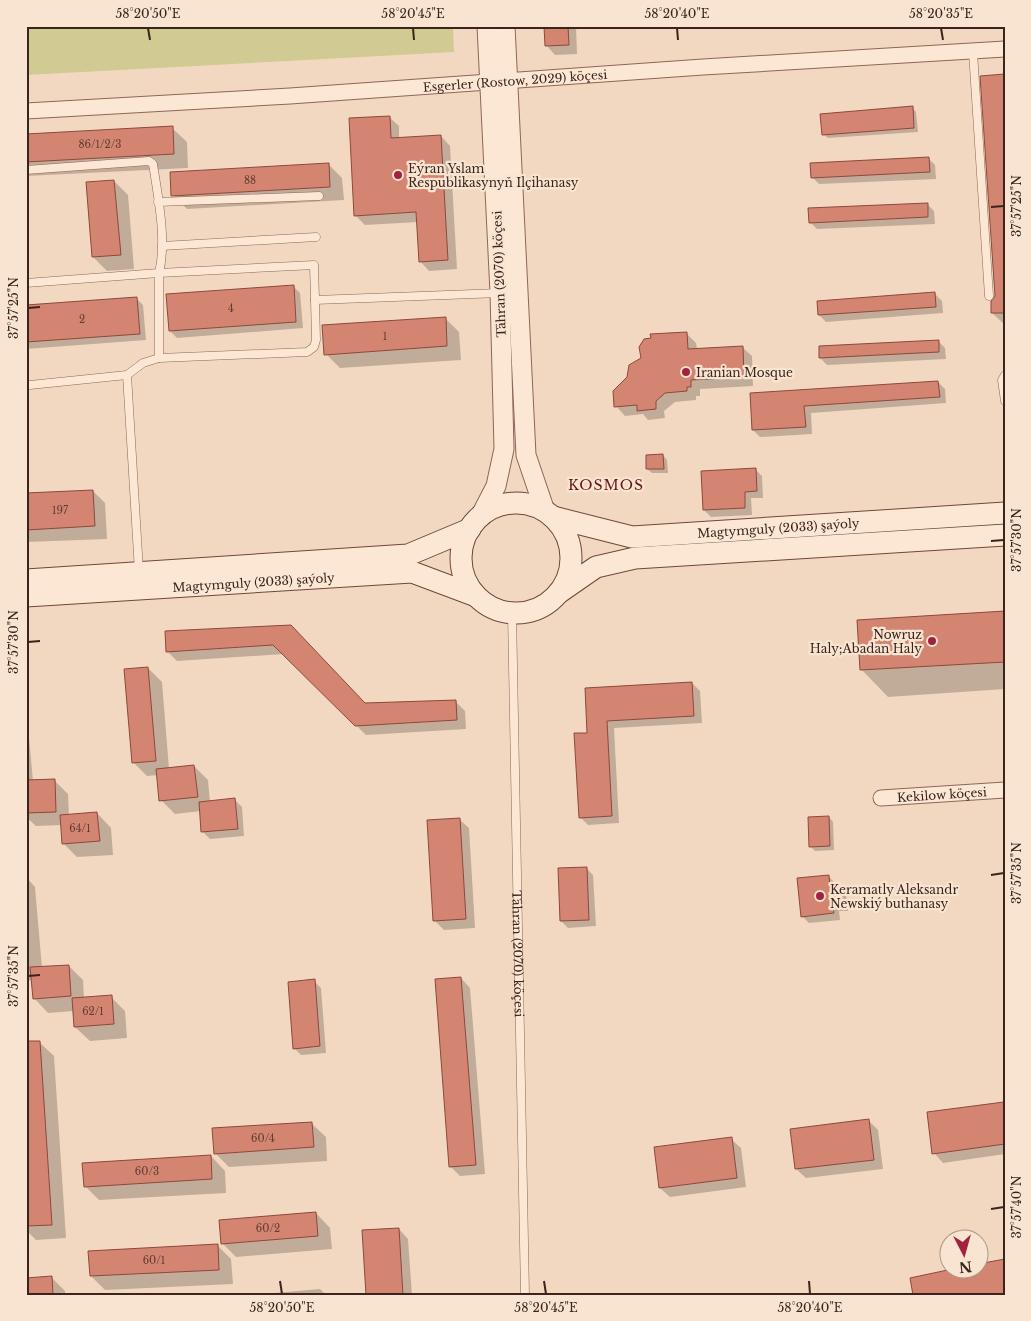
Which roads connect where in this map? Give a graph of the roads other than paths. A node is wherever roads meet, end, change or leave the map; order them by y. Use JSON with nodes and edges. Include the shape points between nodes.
{"nodes":[{"id":1,"x":487,"y":26,"type":"edge"},
{"id":2,"x":504,"y":26,"type":"edge"},
{"id":3,"x":1005,"y":50,"type":"edge"},
{"id":4,"x":973,"y":52,"type":"junction"},
{"id":5,"x":499,"y":82,"type":"junction"},
{"id":6,"x":26,"y":111,"type":"edge"},
{"id":7,"x":26,"y":170,"type":"edge"},
{"id":8,"x":319,"y":196,"type":"dead end"},
{"id":9,"x":158,"y":202,"type":"junction"},
{"id":10,"x":316,"y":237,"type":"dead end"},
{"id":11,"x":162,"y":246,"type":"junction"},
{"id":12,"x":159,"y":273,"type":"junction"},
{"id":13,"x":26,"y":283,"type":"edge"},
{"id":14,"x":500,"y":293,"type":"junction"},
{"id":15,"x":989,"y":296,"type":"dead end"},
{"id":16,"x":316,"y":300,"type":"junction"},
{"id":17,"x":159,"y":358,"type":"junction"},
{"id":18,"x":127,"y":375,"type":"junction"},
{"id":19,"x":1005,"y":376,"type":"edge"},
{"id":20,"x":30,"y":385,"type":"dead end"},
{"id":21,"x":1005,"y":401,"type":"edge"},
{"id":22,"x":1005,"y":513,"type":"edge"},
{"id":23,"x":549,"y":514,"type":"junction"},
{"id":24,"x":475,"y":523,"type":"junction"},
{"id":25,"x":1005,"y":535,"type":"edge"},
{"id":26,"x":140,"y":572,"type":"junction"},
{"id":27,"x":26,"y":580,"type":"edge"},
{"id":28,"x":560,"y":592,"type":"junction"},
{"id":29,"x":26,"y":596,"type":"edge"},
{"id":30,"x":476,"y":596,"type":"junction"},
{"id":31,"x":512,"y":613,"type":"junction"},
{"id":32,"x":1005,"y":790,"type":"edge"},
{"id":33,"x":881,"y":798,"type":"dead end"},
{"id":34,"x":525,"y":1295,"type":"edge"}],
"edges":[{"from":1,"to":5,"type":"street","name":"Tähran (2070) köçesi"},
{"from":2,"to":5,"type":"street","name":"Tähran (2070) köçesi"},
{"from":3,"to":4,"type":"street","name":"Esgerler (Rostow, 2029) köçesi"},
{"from":4,"to":5,"type":"street","name":"Esgerler (Rostow, 2029) köçesi"},
{"from":4,"to":15,"type":"lane"},
{"from":5,"to":6,"type":"street","name":"Esgerler (Rostow, 2029) köçesi"},
{"from":5,"to":14,"type":"street","name":"Tähran (2070) köçesi"},
{"from":5,"to":23,"type":"street","name":"Tähran (2070) köçesi","via":[[526,456]]},
{"from":7,"to":9,"type":"lane","via":[[149,160],[153,164]]},
{"from":8,"to":9,"type":"lane"},
{"from":9,"to":11,"type":"lane"},
{"from":10,"to":11,"type":"lane"},
{"from":11,"to":12,"type":"lane"},
{"from":12,"to":13,"type":"lane"},
{"from":12,"to":16,"type":"lane","via":[[314,265]]},
{"from":12,"to":17,"type":"lane"},
{"from":14,"to":16,"type":"lane"},
{"from":14,"to":24,"type":"street","name":"Tähran (2070) köçesi","via":[[504,449],[496,486]]},
{"from":16,"to":17,"type":"lane","via":[[316,340],[314,347],[307,352]]},
{"from":17,"to":18,"type":"lane","via":[[143,363]]},
{"from":18,"to":20,"type":"lane"},
{"from":18,"to":26,"type":"lane"},
{"from":19,"to":21,"type":"lane","via":[[1002,380]]},
{"from":22,"to":23,"type":"main road","name":"Magtymguly (2033) şaýoly","via":[[632,537]]},
{"from":23,"to":24,"type":"main road","via":[[517,503],[497,506]]},
{"from":23,"to":28,"type":"main road","via":[[566,533],[572,553],[570,573]]},
{"from":24,"to":26,"type":"main road","name":"Magtymguly (2033) şaýoly","via":[[408,555]]},
{"from":24,"to":30,"type":"main road","via":[[462,548],[462,568]]},
{"from":25,"to":28,"type":"main road","name":"Magtymguly (2033) şaýoly","via":[[635,558],[596,567]]},
{"from":26,"to":27,"type":"main road","name":"Magtymguly (2033) şaýoly"},
{"from":28,"to":31,"type":"main road","via":[[534,611]]},
{"from":29,"to":30,"type":"main road","name":"Magtymguly (2033) şaýoly","via":[[412,572]]},
{"from":30,"to":31,"type":"main road","via":[[492,608]]},
{"from":31,"to":34,"type":"lane","name":"Tähran (2070) köçesi"},
{"from":32,"to":33,"type":"street","name":"Kekilow köçesi"}]}
